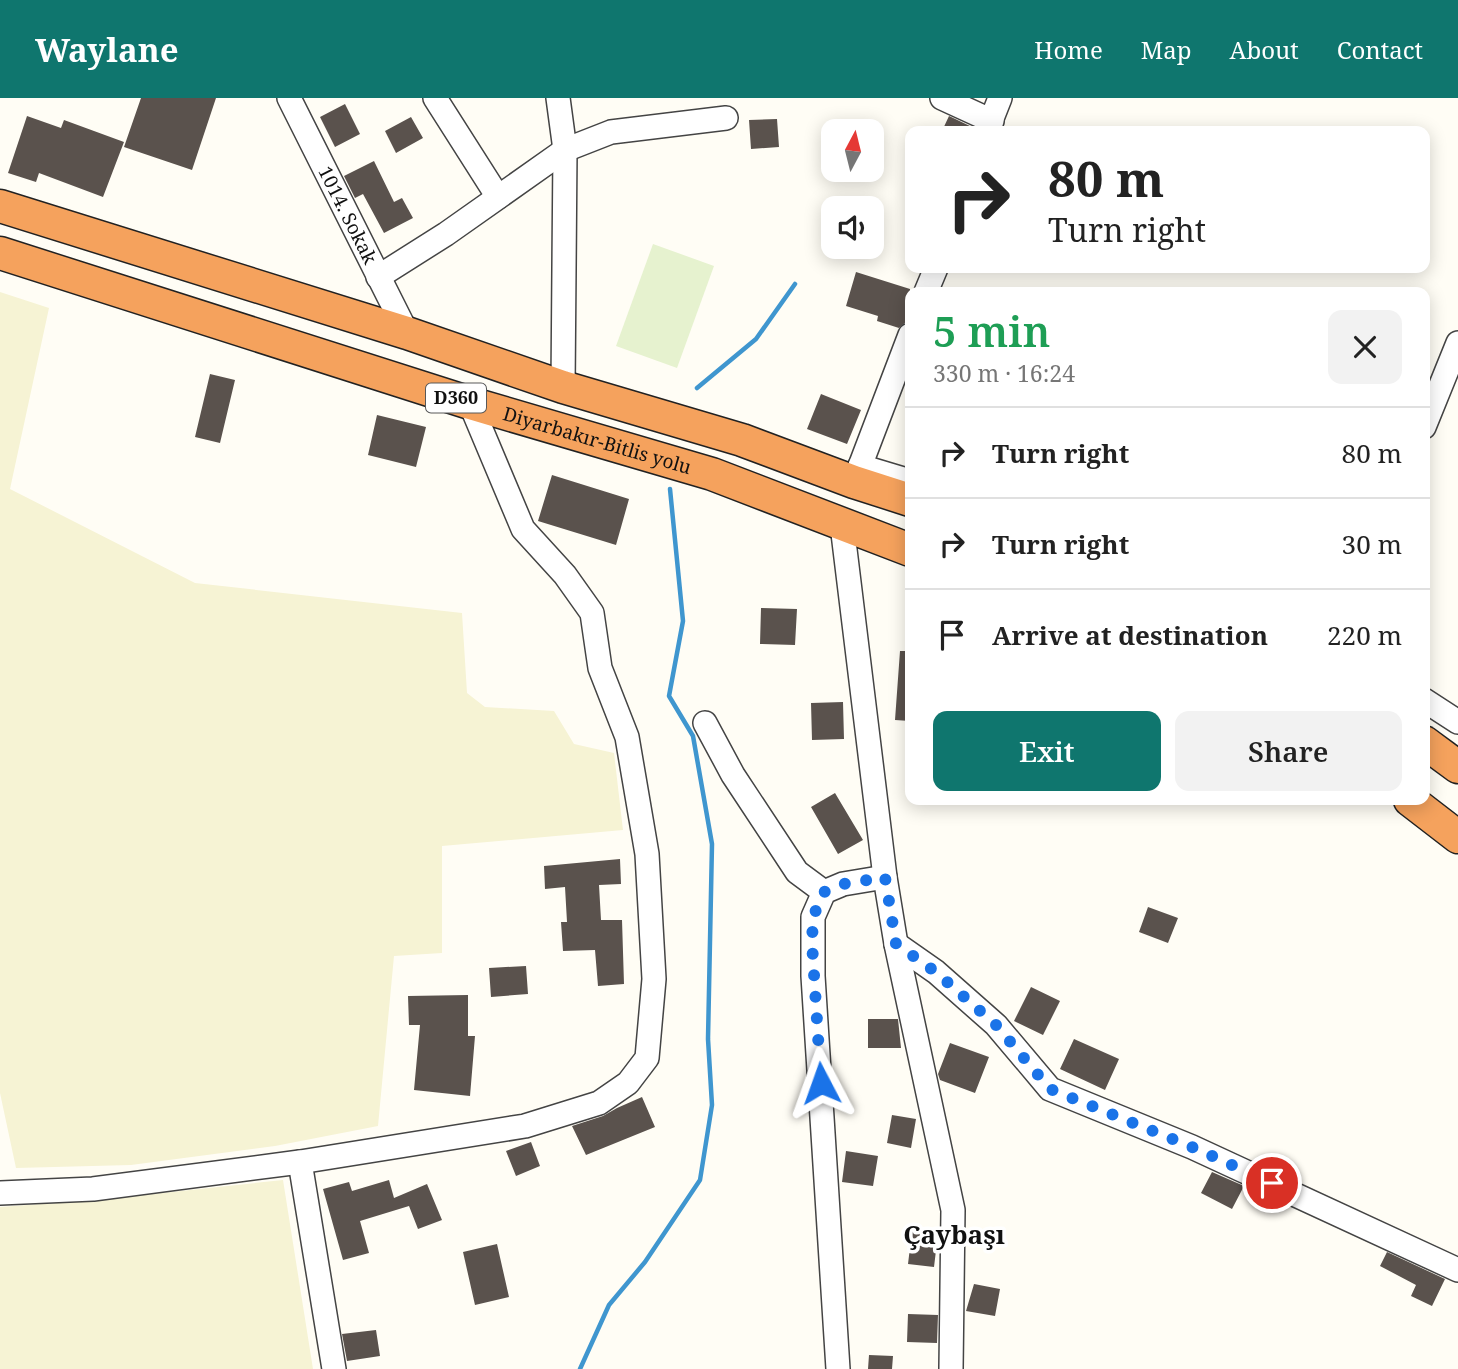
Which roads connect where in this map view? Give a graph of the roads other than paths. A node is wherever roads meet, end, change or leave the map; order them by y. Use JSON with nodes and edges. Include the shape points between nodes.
{"nodes":[{"id":1,"x":289,"y":98,"type":"edge"},
{"id":2,"x":435,"y":98,"type":"edge"},
{"id":3,"x":558,"y":98,"type":"edge"},
{"id":4,"x":942,"y":98,"type":"edge"},
{"id":5,"x":1000,"y":98,"type":"edge"},
{"id":6,"x":726,"y":118,"type":"dead end"},
{"id":7,"x":990,"y":126,"type":"edge"},
{"id":8,"x":565,"y":150,"type":"junction"},
{"id":9,"x":498,"y":197,"type":"junction"},
{"id":10,"x":0,"y":206,"type":"edge"},
{"id":11,"x":0,"y":253,"type":"edge"},
{"id":12,"x":378,"y":277,"type":"junction"},
{"id":13,"x":407,"y":333,"type":"junction"},
{"id":14,"x":1458,"y":343,"type":"edge"},
{"id":15,"x":905,"y":348,"type":"edge"},
{"id":16,"x":563,"y":387,"type":"junction"},
{"id":17,"x":470,"y":403,"type":"junction"},
{"id":18,"x":1430,"y":413,"type":"edge"},
{"id":19,"x":858,"y":474,"type":"junction"},
{"id":20,"x":905,"y":480,"type":"edge"},
{"id":21,"x":905,"y":498,"type":"edge"},
{"id":22,"x":842,"y":525,"type":"junction"},
{"id":23,"x":905,"y":548,"type":"edge"},
{"id":24,"x":1430,"y":704,"type":"edge"},
{"id":25,"x":1458,"y":722,"type":"edge"},
{"id":26,"x":705,"y":723,"type":"dead end"},
{"id":27,"x":1430,"y":746,"type":"edge"},
{"id":28,"x":1458,"y":767,"type":"edge"},
{"id":29,"x":1416,"y":805,"type":"edge"},
{"id":30,"x":1458,"y":837,"type":"edge"},
{"id":31,"x":885,"y":877,"type":"junction"},
{"id":32,"x":824,"y":892,"type":"junction"},
{"id":33,"x":896,"y":944,"type":"junction"},
{"id":34,"x":300,"y":1162,"type":"junction"},
{"id":35,"x":0,"y":1194,"type":"edge"},
{"id":36,"x":1458,"y":1270,"type":"edge"},
{"id":37,"x":334,"y":1369,"type":"edge"},
{"id":38,"x":838,"y":1369,"type":"edge"},
{"id":39,"x":951,"y":1369,"type":"edge"}],
"edges":[{"from":1,"to":12,"type":"street","name":"1014. Sokak"},
{"from":2,"to":9,"type":"street"},
{"from":3,"to":8,"type":"street"},
{"from":4,"to":7,"type":"street"},
{"from":5,"to":7,"type":"street"},
{"from":6,"to":8,"type":"street","via":[[611,132]]},
{"from":8,"to":9,"type":"street"},
{"from":8,"to":16,"type":"street"},
{"from":9,"to":12,"type":"street"},
{"from":10,"to":13,"type":"highway","name":"Diyarbakır-Bitlis yolu","number":"D360"},
{"from":11,"to":17,"type":"highway","name":"Diyarbakır-Bitlis yolu","number":"D360"},
{"from":12,"to":13,"type":"street","name":"1014. Sokak"},
{"from":13,"to":16,"type":"highway","name":"Diyarbakır-Bitlis yolu","number":"D360"},
{"from":14,"to":18,"type":"street"},
{"from":15,"to":19,"type":"street"},
{"from":16,"to":19,"type":"highway","name":"Diyarbakır-Bitlis yolu","number":"D360"},
{"from":17,"to":22,"type":"highway","name":"Diyarbakır-Bitlis yolu","number":"D360","via":[[712,474]]},
{"from":17,"to":34,"type":"street","via":[[523,529],[592,613],[600,668],[627,737],[647,854],[654,979],[647,1058],[628,1083],[599,1103],[525,1126]]},
{"from":19,"to":20,"type":"street"},
{"from":19,"to":21,"type":"highway","name":"Diyarbakır-Bitlis yolu","number":"D360"},
{"from":22,"to":23,"type":"highway","name":"Diyarbakır-Bitlis yolu","number":"D360"},
{"from":22,"to":31,"type":"street"},
{"from":24,"to":25,"type":"street"},
{"from":26,"to":32,"type":"street","via":[[797,872]]},
{"from":27,"to":28,"type":"highway"},
{"from":29,"to":30,"type":"highway"},
{"from":31,"to":32,"type":"street"},
{"from":31,"to":33,"type":"street"},
{"from":32,"to":38,"type":"street","via":[[813,917],[812,943]]},
{"from":33,"to":36,"type":"street","via":[[996,1025],[1050,1089],[1192,1147]]},
{"from":33,"to":39,"type":"street","via":[[953,1210]]},
{"from":34,"to":35,"type":"street","via":[[93,1189]]},
{"from":34,"to":37,"type":"street"}]}
